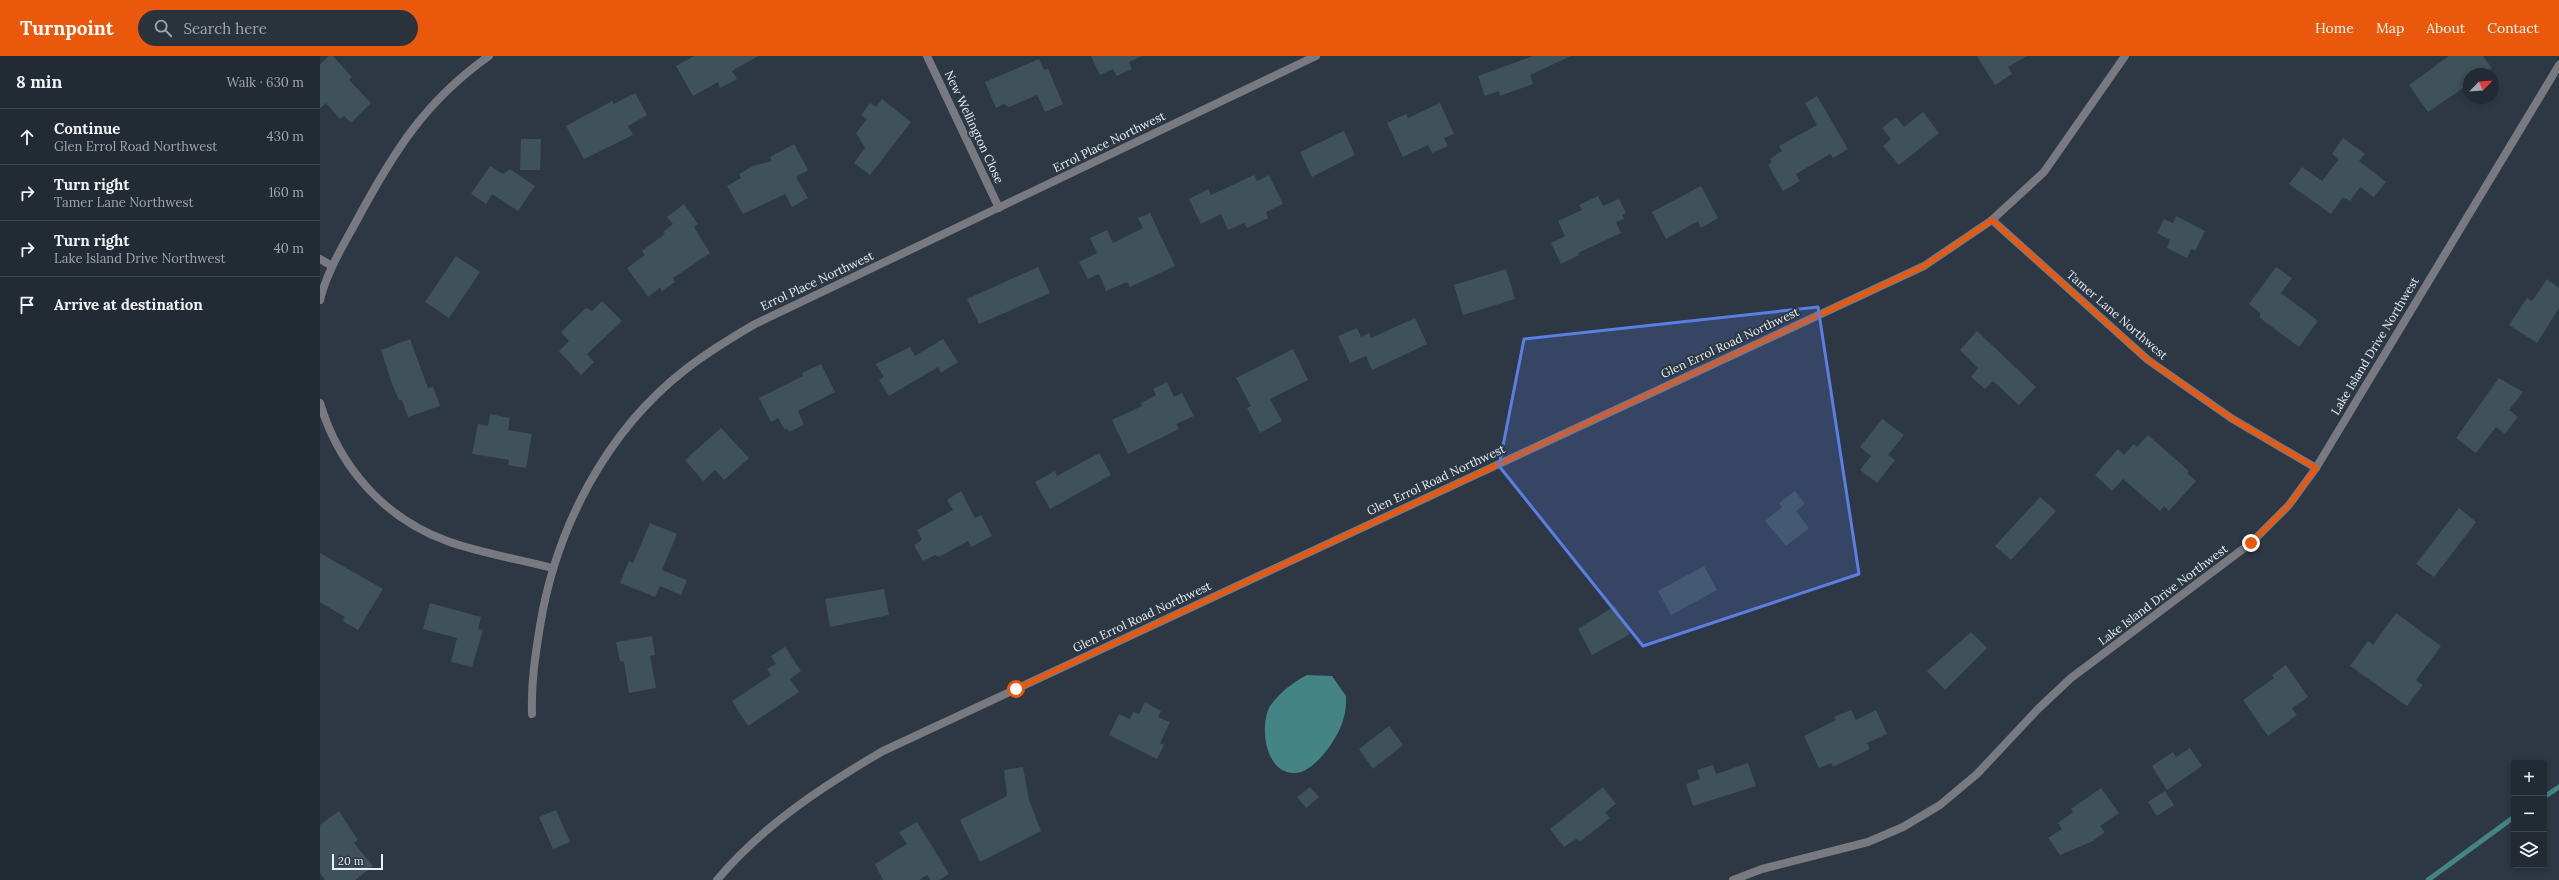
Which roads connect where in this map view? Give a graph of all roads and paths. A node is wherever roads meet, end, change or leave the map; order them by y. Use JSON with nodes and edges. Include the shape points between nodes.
{"nodes":[{"id":1,"x":489,"y":56,"type":"edge"},
{"id":2,"x":927,"y":56,"type":"edge"},
{"id":3,"x":1316,"y":56,"type":"edge"},
{"id":4,"x":2125,"y":56,"type":"edge"},
{"id":5,"x":2559,"y":65,"type":"edge"},
{"id":6,"x":999,"y":208,"type":"junction"},
{"id":7,"x":1992,"y":220,"type":"junction"},
{"id":8,"x":320,"y":260,"type":"edge"},
{"id":9,"x":332,"y":266,"type":"junction"},
{"id":10,"x":320,"y":300,"type":"edge"},
{"id":11,"x":320,"y":404,"type":"edge"},
{"id":12,"x":2316,"y":468,"type":"junction"},
{"id":13,"x":552,"y":568,"type":"junction"},
{"id":14,"x":532,"y":714,"type":"dead end"},
{"id":15,"x":717,"y":880,"type":"edge"},
{"id":16,"x":1733,"y":880,"type":"edge"}],
"edges":[{"from":1,"to":9,"type":"street","via":[[444,92],[408,133],[389,162]]},
{"from":2,"to":6,"type":"street","name":"New Wellington Close"},
{"from":3,"to":6,"type":"street","name":"Errol Place Northwest"},
{"from":4,"to":7,"type":"street","name":"Glen Errol Road Northwest","via":[[2044,172]]},
{"from":5,"to":12,"type":"street","name":"Lake Island Drive Northwest"},
{"from":6,"to":13,"type":"street","name":"Errol Place Northwest","via":[[755,324],[685,369],[640,412],[602,462],[572,516]]},
{"from":7,"to":12,"type":"street","name":"Tamer Lane Northwest","via":[[2148,360],[2231,418]]},
{"from":7,"to":15,"type":"street","name":"Glen Errol Road Northwest","via":[[1924,266],[883,751],[798,805],[758,839]]},
{"from":8,"to":9,"type":"street"},
{"from":9,"to":10,"type":"street"},
{"from":11,"to":13,"type":"street","via":[[335,441],[350,468],[379,500],[404,520],[447,541]]},
{"from":12,"to":16,"type":"street","name":"Lake Island Drive Northwest","via":[[2289,505],[2251,543],[2071,678],[1977,774],[1940,805],[1903,827],[1868,842],[1762,869]]},
{"from":13,"to":14,"type":"street","name":"Errol Place Northwest","via":[[531,683]]}]}
